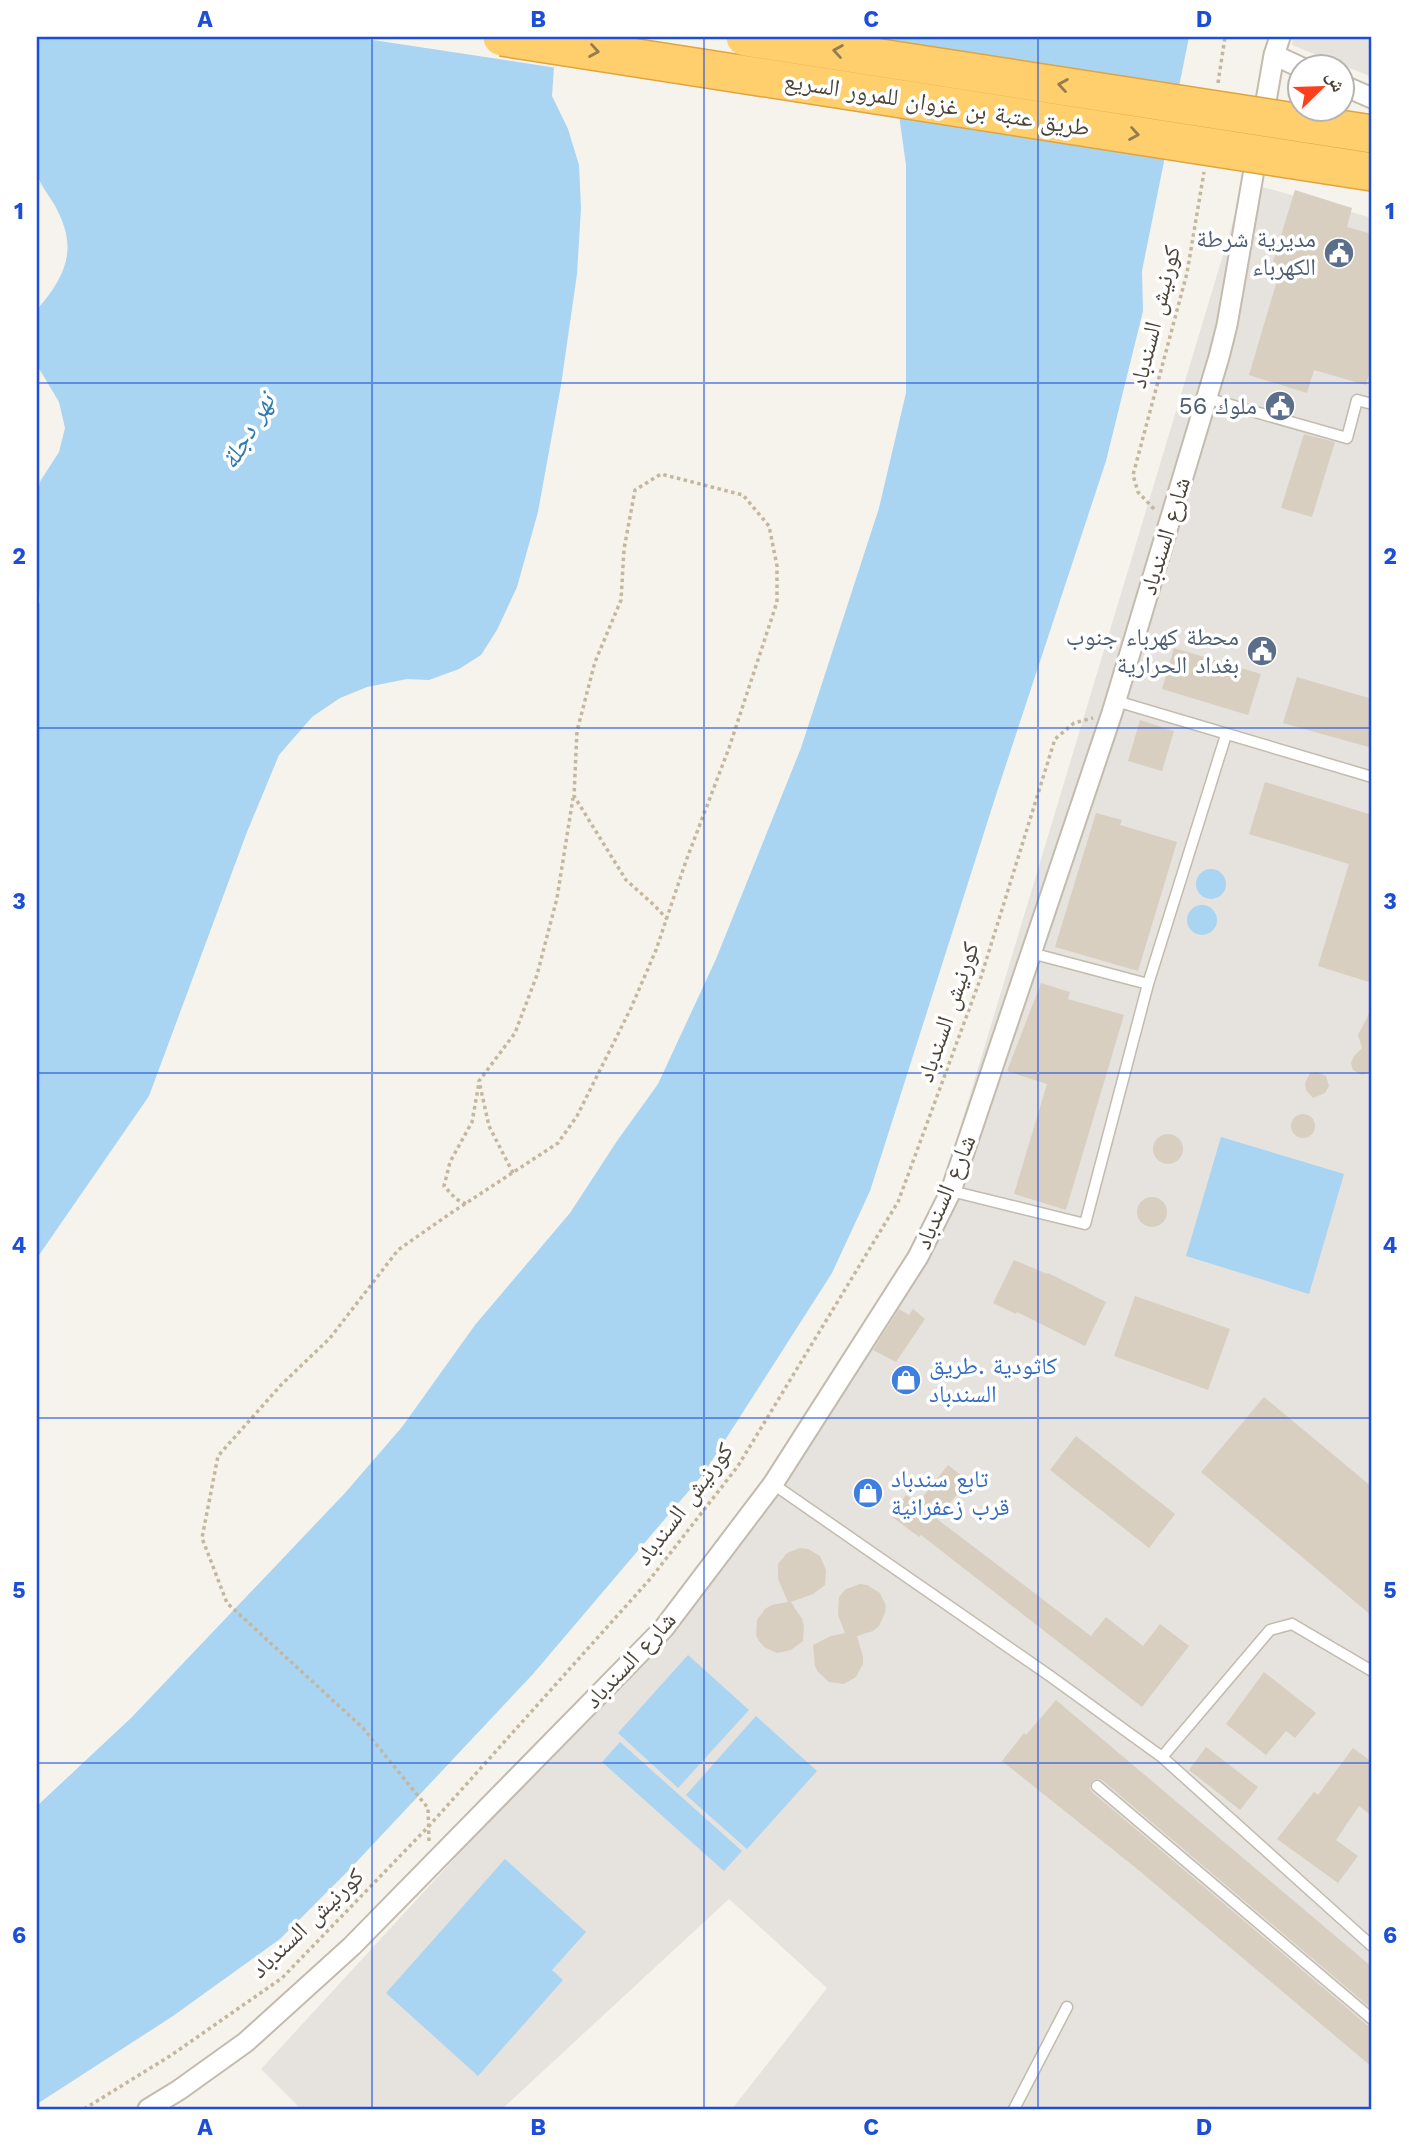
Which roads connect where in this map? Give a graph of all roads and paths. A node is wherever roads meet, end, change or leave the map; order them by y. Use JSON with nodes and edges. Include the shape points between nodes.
{"nodes":[{"id":1,"x":502,"y":37,"type":"edge"},
{"id":2,"x":745,"y":37,"type":"edge"},
{"id":3,"x":1226,"y":37,"type":"edge"},
{"id":4,"x":1275,"y":43,"type":"edge"},
{"id":5,"x":1218,"y":86,"type":"dead end"},
{"id":6,"x":1372,"y":134,"type":"edge"},
{"id":7,"x":1205,"y":166,"type":"dead end"},
{"id":8,"x":1372,"y":172,"type":"edge"},
{"id":9,"x":1206,"y":398,"type":"junction"},
{"id":10,"x":1372,"y":404,"type":"edge"},
{"id":11,"x":1169,"y":525,"type":"junction"},
{"id":12,"x":1114,"y":707,"type":"junction"},
{"id":13,"x":1226,"y":735,"type":"junction"},
{"id":14,"x":1372,"y":777,"type":"edge"},
{"id":15,"x":574,"y":796,"type":"junction"},
{"id":16,"x":667,"y":919,"type":"junction"},
{"id":17,"x":1031,"y":953,"type":"junction"},
{"id":18,"x":1148,"y":984,"type":"junction"},
{"id":19,"x":479,"y":1081,"type":"junction"},
{"id":20,"x":513,"y":1174,"type":"junction"},
{"id":21,"x":951,"y":1191,"type":"junction"},
{"id":22,"x":466,"y":1204,"type":"junction"},
{"id":23,"x":773,"y":1484,"type":"junction"},
{"id":24,"x":1372,"y":1671,"type":"edge"},
{"id":25,"x":1162,"y":1757,"type":"junction"},
{"id":26,"x":1097,"y":1786,"type":"dead end"},
{"id":27,"x":429,"y":1826,"type":"junction"},
{"id":28,"x":429,"y":1867,"type":"junction"},
{"id":29,"x":1372,"y":1946,"type":"edge"},
{"id":30,"x":1067,"y":2007,"type":"dead end"},
{"id":31,"x":1372,"y":2019,"type":"edge"},
{"id":32,"x":84,"y":2109,"type":"edge"},
{"id":33,"x":148,"y":2109,"type":"edge"},
{"id":34,"x":1014,"y":2109,"type":"edge"}],
"edges":[{"from":1,"to":8,"type":"highway","name":"طريق عتبة بن غزوان للمرور السريع","one_way":true,"bridge":true},
{"from":6,"to":2,"type":"highway","name":"طريق عتبة بن غزوان للمرور السريع","one_way":true,"bridge":true},
{"from":3,"to":5,"type":"path"},
{"from":4,"to":9,"type":"street","name":"شارع السندباد","via":[[1227,325]]},
{"from":7,"to":11,"type":"path","name":"كورنيش السندباد","via":[[1186,273],[1133,475],[1138,492]]},
{"from":9,"to":10,"type":"lane","via":[[1347,438],[1357,400]]},
{"from":9,"to":11,"type":"street","name":"شارع السندباد"},
{"from":11,"to":12,"type":"street","name":"شارع السندباد"},
{"from":12,"to":13,"type":"lane"},
{"from":12,"to":17,"type":"street","name":"شارع السندباد"},
{"from":12,"to":27,"type":"path","name":"كورنيش السندباد","via":[[1074,723],[1055,739],[981,976],[898,1202],[738,1466],[651,1578]]},
{"from":13,"to":14,"type":"lane"},
{"from":13,"to":18,"type":"lane"},
{"from":15,"to":16,"type":"path","via":[[626,880]]},
{"from":15,"to":16,"type":"path","via":[[577,731],[595,663],[621,600],[635,490],[661,474],[743,495],[769,526],[777,566],[777,603]]},
{"from":15,"to":19,"type":"path","via":[[557,898],[537,975],[515,1033]]},
{"from":16,"to":20,"type":"path","via":[[631,1008],[577,1116],[558,1143]]},
{"from":17,"to":18,"type":"lane"},
{"from":17,"to":21,"type":"street","name":"شارع السندباد"},
{"from":18,"to":21,"type":"lane","via":[[1085,1224]]},
{"from":19,"to":20,"type":"path","via":[[489,1126]]},
{"from":19,"to":22,"type":"path","via":[[471,1122],[450,1162],[444,1186]]},
{"from":20,"to":22,"type":"path"},
{"from":21,"to":23,"type":"street","name":"شارع السندباد","via":[[918,1257]]},
{"from":22,"to":27,"type":"path","via":[[398,1250],[330,1338],[218,1456],[202,1538],[227,1603],[363,1728],[428,1808]]},
{"from":23,"to":25,"type":"lane"},
{"from":23,"to":28,"type":"street","name":"شارع السندباد","via":[[664,1628]]},
{"from":24,"to":25,"type":"lane","via":[[1292,1624],[1270,1630]]},
{"from":25,"to":29,"type":"lane"},
{"from":26,"to":31,"type":"lane"},
{"from":27,"to":28,"type":"path"},
{"from":27,"to":32,"type":"path","name":"كورنيش السندباد","via":[[282,1979]]},
{"from":28,"to":33,"type":"street","name":"شارع السندباد","via":[[352,1946],[246,2042]]},
{"from":30,"to":34,"type":"lane"}]}
